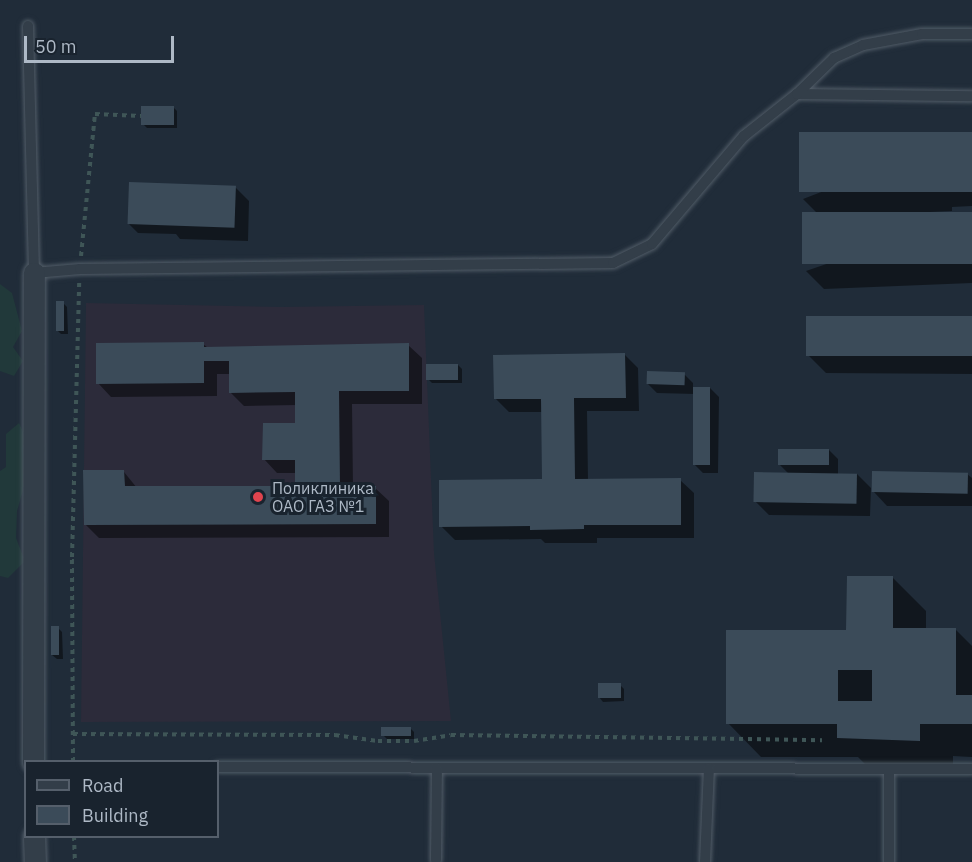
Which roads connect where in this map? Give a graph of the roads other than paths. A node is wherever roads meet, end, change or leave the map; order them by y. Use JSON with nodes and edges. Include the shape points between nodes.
{"nodes":[{"id":1,"x":28,"y":26,"type":"dead end"},
{"id":2,"x":972,"y":34,"type":"edge"},
{"id":3,"x":797,"y":94,"type":"junction"},
{"id":4,"x":972,"y":96,"type":"edge"},
{"id":5,"x":34,"y":273,"type":"junction"},
{"id":6,"x":33,"y":760,"type":"edge"},
{"id":7,"x":219,"y":767,"type":"edge"},
{"id":8,"x":436,"y":768,"type":"junction"},
{"id":9,"x":709,"y":768,"type":"junction"},
{"id":10,"x":889,"y":769,"type":"junction"},
{"id":11,"x":972,"y":769,"type":"edge"},
{"id":12,"x":34,"y":838,"type":"edge"},
{"id":13,"x":436,"y":860,"type":"dead end"},
{"id":14,"x":35,"y":862,"type":"edge"},
{"id":15,"x":705,"y":862,"type":"edge"},
{"id":16,"x":889,"y":862,"type":"edge"}],
"edges":[{"from":1,"to":5,"type":"lane"},
{"from":2,"to":3,"type":"lane","via":[[922,34],[863,45],[834,58]]},
{"from":3,"to":4,"type":"lane"},
{"from":3,"to":5,"type":"lane","via":[[744,136],[652,244],[613,263],[80,268]]},
{"from":5,"to":6,"type":"street"},
{"from":7,"to":8,"type":"lane"},
{"from":8,"to":9,"type":"lane"},
{"from":8,"to":13,"type":"lane"},
{"from":9,"to":10,"type":"lane"},
{"from":9,"to":15,"type":"lane"},
{"from":10,"to":11,"type":"lane"},
{"from":10,"to":16,"type":"lane"},
{"from":12,"to":14,"type":"street"}]}
